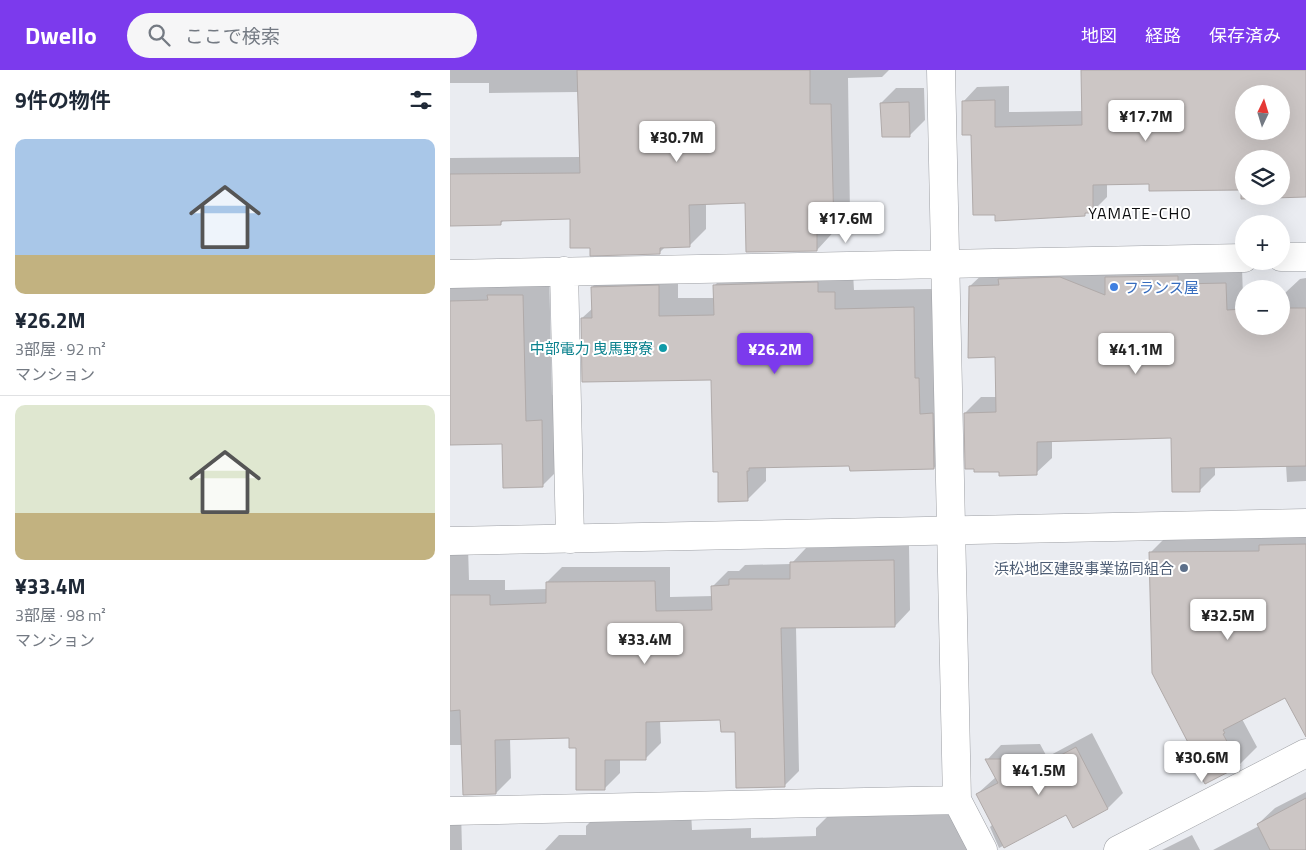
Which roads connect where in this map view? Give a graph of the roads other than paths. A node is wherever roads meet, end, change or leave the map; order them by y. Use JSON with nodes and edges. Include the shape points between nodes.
{"nodes":[{"id":1,"x":942,"y":70,"type":"edge"},
{"id":2,"x":1290,"y":257,"type":"edge"},
{"id":3,"x":1306,"y":257,"type":"edge"},
{"id":4,"x":1235,"y":258,"type":"edge"},
{"id":5,"x":945,"y":264,"type":"junction"},
{"id":6,"x":564,"y":271,"type":"junction"},
{"id":7,"x":450,"y":274,"type":"edge"},
{"id":8,"x":1306,"y":523,"type":"edge"},
{"id":9,"x":951,"y":530,"type":"junction"},
{"id":10,"x":570,"y":539,"type":"junction"},
{"id":11,"x":450,"y":541,"type":"edge"},
{"id":12,"x":1306,"y":753,"type":"edge"},
{"id":13,"x":957,"y":800,"type":"junction"},
{"id":14,"x":450,"y":811,"type":"edge"},
{"id":15,"x":982,"y":850,"type":"edge"},
{"id":16,"x":1118,"y":850,"type":"edge"}],
"edges":[{"from":1,"to":5,"type":"street"},
{"from":2,"to":3,"type":"street"},
{"from":4,"to":5,"type":"street"},
{"from":5,"to":6,"type":"street"},
{"from":5,"to":9,"type":"street"},
{"from":6,"to":7,"type":"street"},
{"from":6,"to":10,"type":"street"},
{"from":8,"to":9,"type":"street"},
{"from":9,"to":10,"type":"street"},
{"from":9,"to":13,"type":"street"},
{"from":10,"to":11,"type":"street"},
{"from":12,"to":16,"type":"street"},
{"from":13,"to":14,"type":"street"},
{"from":13,"to":15,"type":"street"}]}
